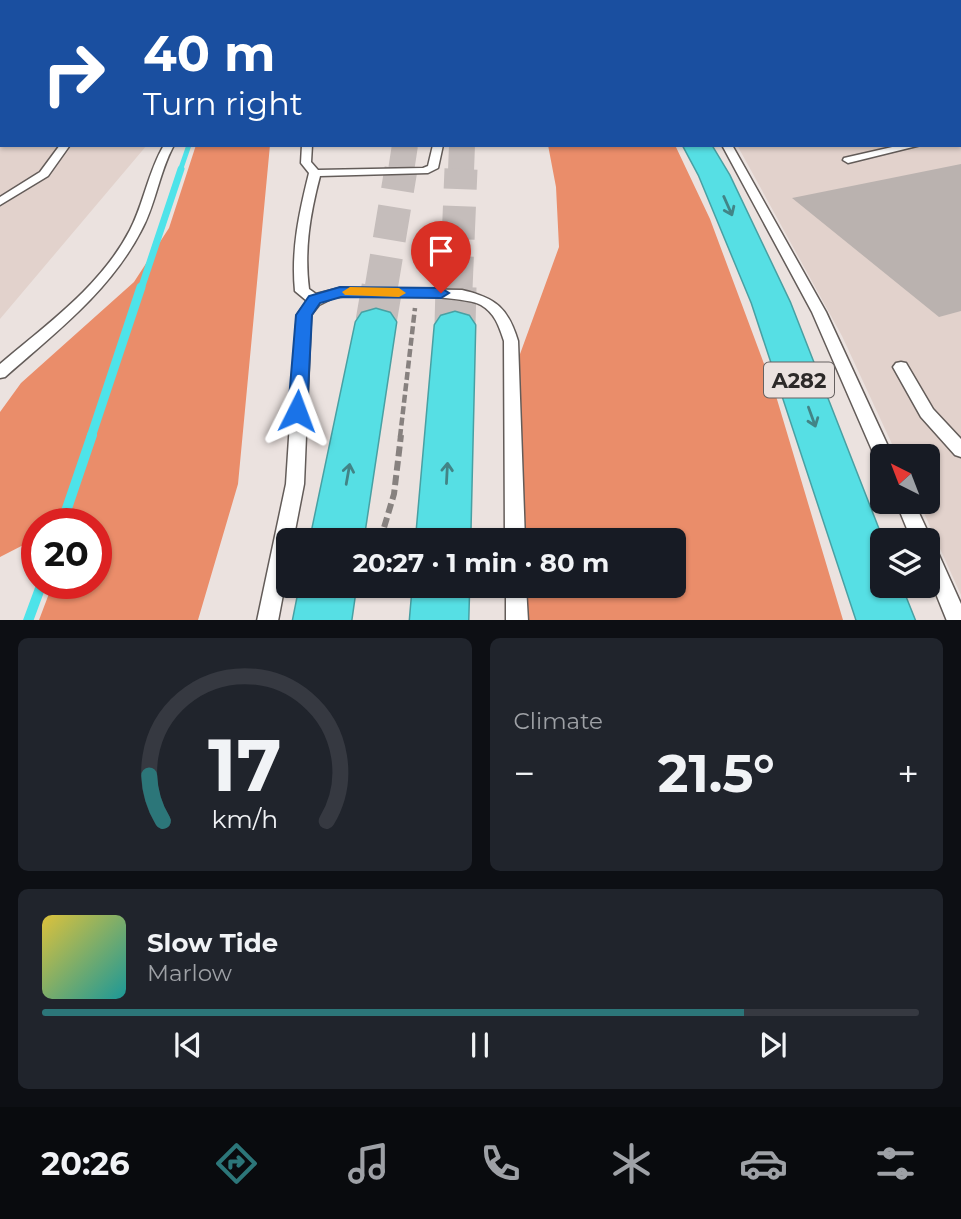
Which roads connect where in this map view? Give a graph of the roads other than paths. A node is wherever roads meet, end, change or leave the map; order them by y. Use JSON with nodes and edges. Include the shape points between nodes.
{"nodes":[{"id":1,"x":64,"y":147,"type":"edge"},
{"id":2,"x":168,"y":147,"type":"edge"},
{"id":3,"x":307,"y":147,"type":"edge"},
{"id":4,"x":438,"y":147,"type":"edge"},
{"id":5,"x":698,"y":147,"type":"edge"},
{"id":6,"x":728,"y":147,"type":"edge"},
{"id":7,"x":907,"y":147,"type":"edge"},
{"id":8,"x":848,"y":160,"type":"dead end"},
{"id":9,"x":315,"y":173,"type":"junction"},
{"id":10,"x":0,"y":202,"type":"edge"},
{"id":11,"x":315,"y":300,"type":"junction"},
{"id":12,"x":376,"y":323,"type":"tunnel mouth"},
{"id":13,"x":455,"y":325,"type":"tunnel mouth"},
{"id":14,"x":901,"y":367,"type":"dead end"},
{"id":15,"x":0,"y":373,"type":"edge"},
{"id":16,"x":878,"y":444,"type":"edge"},
{"id":17,"x":961,"y":450,"type":"edge"},
{"id":18,"x":338,"y":528,"type":"edge"},
{"id":19,"x":444,"y":528,"type":"edge"},
{"id":20,"x":515,"y":528,"type":"edge"},
{"id":21,"x":940,"y":580,"type":"edge"},
{"id":22,"x":326,"y":598,"type":"edge"},
{"id":23,"x":440,"y":598,"type":"edge"},
{"id":24,"x":516,"y":598,"type":"edge"},
{"id":25,"x":267,"y":620,"type":"edge"},
{"id":26,"x":322,"y":620,"type":"edge"},
{"id":27,"x":439,"y":620,"type":"edge"},
{"id":28,"x":517,"y":620,"type":"edge"},
{"id":29,"x":886,"y":620,"type":"edge"},
{"id":30,"x":958,"y":620,"type":"edge"}],
"edges":[{"from":1,"to":10,"type":"lane","via":[[44,174]]},
{"from":2,"to":15,"type":"lane","via":[[136,230],[116,261]]},
{"from":3,"to":9,"type":"lane","via":[[306,163]]},
{"from":4,"to":9,"type":"lane","via":[[433,168],[424,171]]},
{"from":5,"to":29,"type":"highway","number":"A282","one_way":true,"via":[[771,303]]},
{"from":6,"to":16,"type":"lane","via":[[819,312]]},
{"from":7,"to":8,"type":"lane"},
{"from":9,"to":11,"type":"lane","via":[[299,250],[302,291]]},
{"from":11,"to":20,"type":"lane","via":[[340,292],[466,293],[492,305],[508,325],[511,341]]},
{"from":11,"to":25,"type":"lane","via":[[304,315],[295,484]]},
{"from":18,"to":12,"type":"highway","one_way":true},
{"from":19,"to":13,"type":"highway","one_way":true},
{"from":14,"to":17,"type":"lane","via":[[927,413]]},
{"from":21,"to":30,"type":"lane"},
{"from":22,"to":26,"type":"highway"},
{"from":23,"to":27,"type":"highway"},
{"from":24,"to":28,"type":"lane"}]}
